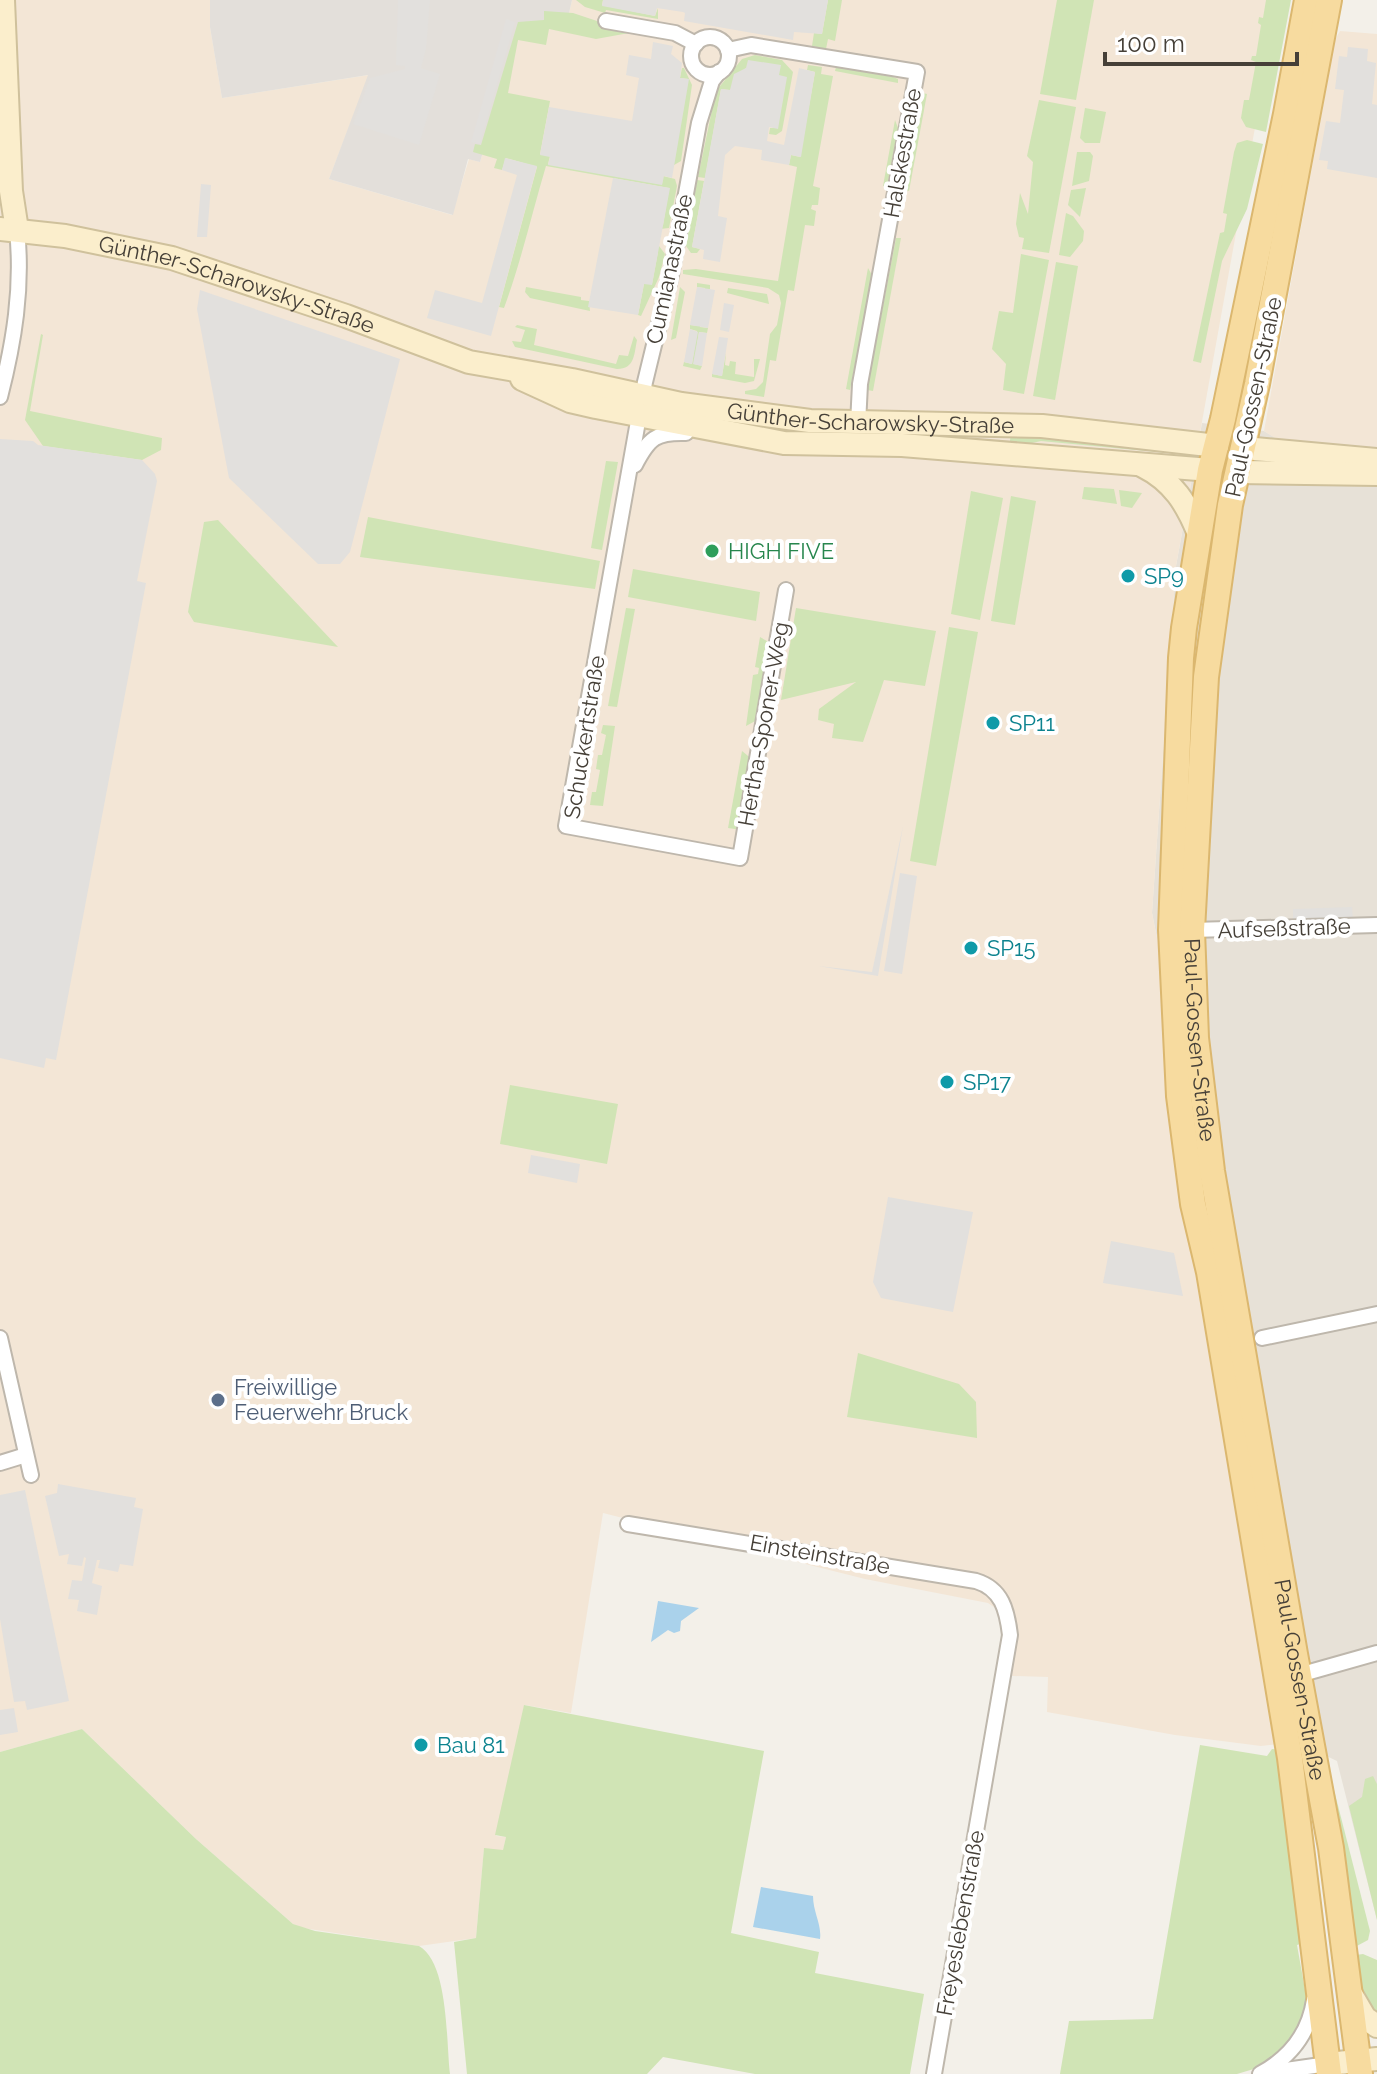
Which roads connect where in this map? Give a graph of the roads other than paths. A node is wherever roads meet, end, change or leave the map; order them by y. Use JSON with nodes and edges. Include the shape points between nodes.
{"nodes":[{"id":1,"x":3,"y":0,"type":"edge"},
{"id":2,"x":1318,"y":2,"type":"edge"},
{"id":3,"x":606,"y":21,"type":"dead end"},
{"id":4,"x":2,"y":36,"type":"edge"},
{"id":5,"x":696,"y":44,"type":"junction"},
{"id":6,"x":728,"y":50,"type":"junction"},
{"id":7,"x":694,"y":66,"type":"junction"},
{"id":8,"x":719,"y":72,"type":"junction"},
{"id":9,"x":699,"y":123,"type":"junction"},
{"id":10,"x":9,"y":230,"type":"edge"},
{"id":11,"x":0,"y":397,"type":"edge"},
{"id":12,"x":640,"y":406,"type":"junction"},
{"id":13,"x":923,"y":423,"type":"junction"},
{"id":14,"x":858,"y":424,"type":"junction"},
{"id":15,"x":718,"y":432,"type":"junction"},
{"id":16,"x":902,"y":445,"type":"junction"},
{"id":17,"x":1217,"y":446,"type":"junction"},
{"id":18,"x":1241,"y":460,"type":"junction"},
{"id":19,"x":1377,"y":460,"type":"edge"},
{"id":20,"x":1142,"y":466,"type":"junction"},
{"id":21,"x":1210,"y":470,"type":"junction"},
{"id":22,"x":1377,"y":474,"type":"edge"},
{"id":23,"x":629,"y":476,"type":"junction"},
{"id":24,"x":1199,"y":534,"type":"junction"},
{"id":25,"x":786,"y":590,"type":"dead end"},
{"id":26,"x":1206,"y":677,"type":"junction"},
{"id":27,"x":1181,"y":680,"type":"junction"},
{"id":28,"x":740,"y":858,"type":"joint"},
{"id":29,"x":1377,"y":925,"type":"edge"},
{"id":30,"x":1192,"y":930,"type":"junction"},
{"id":31,"x":1202,"y":1182,"type":"junction"},
{"id":32,"x":1377,"y":1314,"type":"edge"},
{"id":33,"x":0,"y":1338,"type":"edge"},
{"id":34,"x":1262,"y":1338,"type":"dead end"},
{"id":35,"x":26,"y":1455,"type":"junction"},
{"id":36,"x":0,"y":1463,"type":"edge"},
{"id":37,"x":31,"y":1475,"type":"dead end"},
{"id":38,"x":628,"y":1524,"type":"dead end"},
{"id":39,"x":1002,"y":1603,"type":"joint"},
{"id":40,"x":1377,"y":1653,"type":"edge"},
{"id":41,"x":1299,"y":1675,"type":"junction"},
{"id":42,"x":1318,"y":1980,"type":"junction"},
{"id":43,"x":1350,"y":1989,"type":"junction"},
{"id":44,"x":1377,"y":2026,"type":"edge"},
{"id":45,"x":1327,"y":2060,"type":"edge"},
{"id":46,"x":1365,"y":2065,"type":"edge"},
{"id":47,"x":934,"y":2074,"type":"edge"},
{"id":48,"x":1262,"y":2074,"type":"edge"}],
"edges":[{"from":1,"to":4,"type":"street"},
{"from":2,"to":17,"type":"main road","name":"Paul-Gossen-Straße"},
{"from":2,"to":18,"type":"main road","name":"Paul-Gossen-Straße"},
{"from":3,"to":5,"type":"street","via":[[675,33]]},
{"from":4,"to":10,"type":"street"},
{"from":5,"to":6,"type":"street","via":[[712,37]]},
{"from":5,"to":7,"type":"street","name":"Cumianastraße"},
{"from":6,"to":8,"type":"street","name":"Cumianastraße"},
{"from":6,"to":14,"type":"street","name":"Halskestraße","via":[[751,45],[917,72],[860,384]]},
{"from":7,"to":8,"type":"street","via":[[708,75]]},
{"from":7,"to":9,"type":"street","name":"Cumianastraße"},
{"from":8,"to":9,"type":"street","name":"Cumianastraße"},
{"from":9,"to":12,"type":"street","name":"Cumianastraße"},
{"from":10,"to":11,"type":"street","via":[[17,314]]},
{"from":10,"to":12,"type":"street","name":"Günther-Scharowsky-Straße","via":[[110,244],[190,263],[442,353],[500,368],[570,401]]},
{"from":12,"to":14,"type":"street","name":"Günther-Scharowsky-Straße"},
{"from":12,"to":15,"type":"street","name":"Günther-Scharowsky-Straße"},
{"from":12,"to":23,"type":"street","name":"Schuckertstraße"},
{"from":13,"to":14,"type":"street","name":"Günther-Scharowsky-Straße"},
{"from":13,"to":16,"type":"street","via":[[906,430]]},
{"from":13,"to":17,"type":"street","name":"Günther-Scharowsky-Straße","via":[[1042,426]]},
{"from":15,"to":16,"type":"street","name":"Günther-Scharowsky-Straße","via":[[784,443]]},
{"from":15,"to":23,"type":"street","name":"Schuckertstraße","via":[[660,434],[642,451]]},
{"from":16,"to":20,"type":"street","name":"Günther-Scharowsky-Straße"},
{"from":17,"to":18,"type":"main road","name":"Günther-Scharowsky-Straße"},
{"from":17,"to":21,"type":"main road","name":"Paul-Gossen-Straße"},
{"from":18,"to":19,"type":"street"},
{"from":18,"to":21,"type":"main road"},
{"from":18,"to":22,"type":"street"},
{"from":18,"to":26,"type":"main road","name":"Paul-Gossen-Straße"},
{"from":20,"to":21,"type":"street","name":"Günther-Scharowsky-Straße"},
{"from":20,"to":24,"type":"street","via":[[1174,489]]},
{"from":21,"to":24,"type":"main road","name":"Paul-Gossen-Straße"},
{"from":23,"to":28,"type":"street","name":"Schuckertstraße","via":[[566,826]]},
{"from":24,"to":27,"type":"main road","name":"Paul-Gossen-Straße"},
{"from":25,"to":28,"type":"street","name":"Hertha-Sponer-Weg"},
{"from":26,"to":27,"type":"main road","via":[[1194,668]]},
{"from":26,"to":30,"type":"main road","name":"Paul-Gossen-Straße"},
{"from":27,"to":31,"type":"main road","name":"Paul-Gossen-Straße","via":[[1171,930],[1179,1096]]},
{"from":29,"to":30,"type":"street","name":"Aufseßstraße"},
{"from":30,"to":31,"type":"main road","name":"Paul-Gossen-Straße"},
{"from":31,"to":41,"type":"main road","name":"Paul-Gossen-Straße"},
{"from":31,"to":42,"type":"main road","name":"Paul-Gossen-Straße","via":[[1209,1272],[1280,1694]]},
{"from":32,"to":34,"type":"street"},
{"from":33,"to":35,"type":"street"},
{"from":35,"to":36,"type":"street"},
{"from":35,"to":37,"type":"street"},
{"from":38,"to":39,"type":"street","name":"Einsteinstraße","via":[[976,1581],[994,1589]]},
{"from":39,"to":47,"type":"street","name":"Freyeslebenstraße","via":[[1010,1635]]},
{"from":40,"to":41,"type":"street"},
{"from":41,"to":43,"type":"main road","name":"Paul-Gossen-Straße"},
{"from":42,"to":45,"type":"main road","name":"Paul-Gossen-Straße"},
{"from":42,"to":48,"type":"street","name":"Paul-Gossen-Straße","via":[[1300,2039],[1280,2063]]},
{"from":43,"to":44,"type":"street","via":[[1359,2009]]},
{"from":43,"to":46,"type":"main road","name":"Paul-Gossen-Straße"},
{"from":45,"to":46,"type":"street"},
{"from":45,"to":48,"type":"street"}]}
